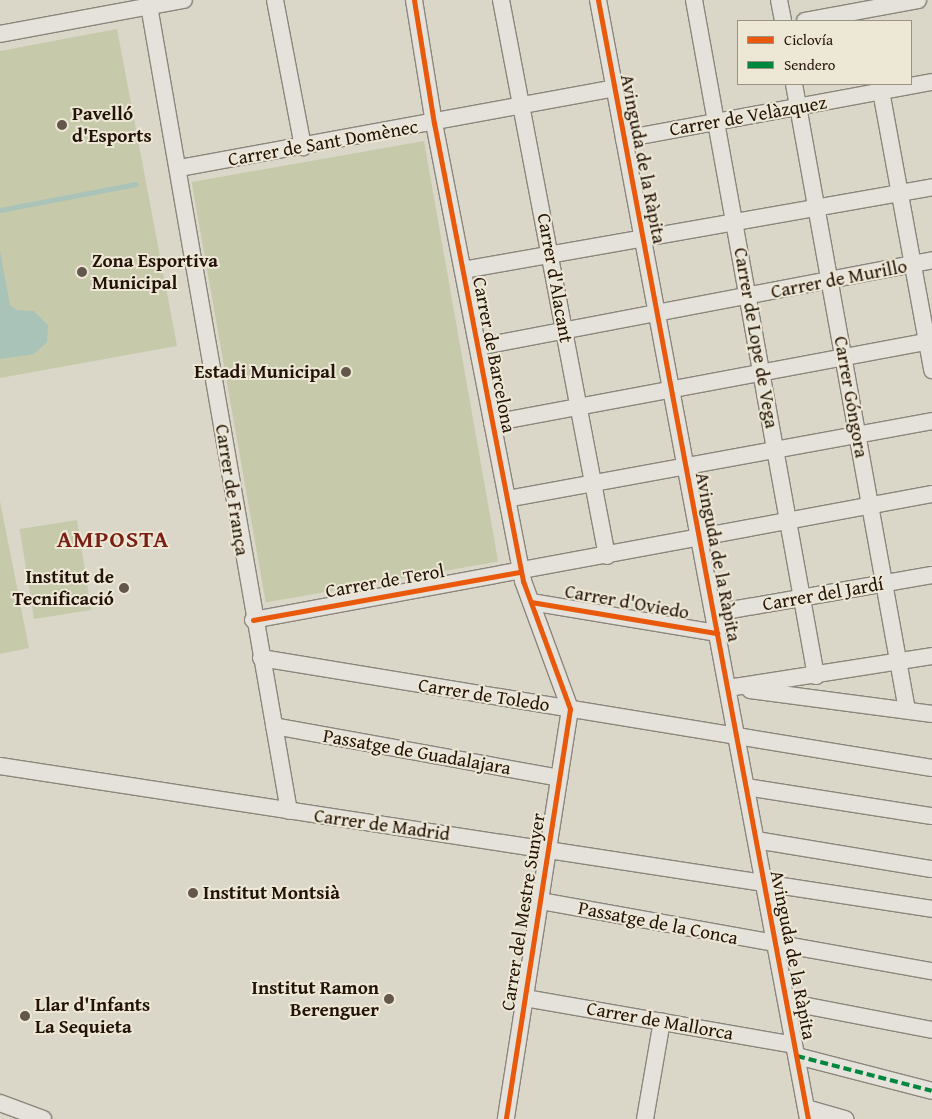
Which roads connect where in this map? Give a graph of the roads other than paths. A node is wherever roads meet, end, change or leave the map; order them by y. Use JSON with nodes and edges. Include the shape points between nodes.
{"nodes":[{"id":1,"x":184,"y":0,"type":"edge"},
{"id":2,"x":275,"y":0,"type":"edge"},
{"id":3,"x":414,"y":0,"type":"edge"},
{"id":4,"x":502,"y":0,"type":"edge"},
{"id":5,"x":598,"y":0,"type":"edge"},
{"id":6,"x":694,"y":0,"type":"edge"},
{"id":7,"x":779,"y":0,"type":"edge"},
{"id":8,"x":918,"y":0,"type":"edge"},
{"id":9,"x":149,"y":3,"type":"edge"},
{"id":10,"x":783,"y":20,"type":"edge"},
{"id":11,"x":810,"y":20,"type":"edge"},
{"id":12,"x":0,"y":34,"type":"edge"},
{"id":13,"x":932,"y":82,"type":"edge"},
{"id":14,"x":794,"y":85,"type":"edge"},
{"id":15,"x":614,"y":88,"type":"junction"},
{"id":16,"x":881,"y":91,"type":"junction"},
{"id":17,"x":523,"y":106,"type":"junction"},
{"id":18,"x":799,"y":107,"type":"junction"},
{"id":19,"x":716,"y":122,"type":"junction"},
{"id":20,"x":434,"y":123,"type":"junction"},
{"id":21,"x":624,"y":139,"type":"junction"},
{"id":22,"x":303,"y":148,"type":"junction"},
{"id":23,"x":180,"y":168,"type":"junction"},
{"id":24,"x":932,"y":187,"type":"edge"},
{"id":25,"x":899,"y":193,"type":"junction"},
{"id":26,"x":817,"y":208,"type":"junction"},
{"id":27,"x":734,"y":222,"type":"junction"},
{"id":28,"x":643,"y":239,"type":"junction"},
{"id":29,"x":551,"y":254,"type":"junction"},
{"id":30,"x":932,"y":260,"type":"edge"},
{"id":31,"x":912,"y":264,"type":"junction"},
{"id":32,"x":462,"y":270,"type":"junction"},
{"id":33,"x":830,"y":280,"type":"junction"},
{"id":34,"x":748,"y":296,"type":"junction"},
{"id":35,"x":657,"y":314,"type":"junction"},
{"id":36,"x":565,"y":331,"type":"junction"},
{"id":37,"x":929,"y":342,"type":"edge"},
{"id":38,"x":478,"y":347,"type":"junction"},
{"id":39,"x":844,"y":358,"type":"junction"},
{"id":40,"x":932,"y":370,"type":"edge"},
{"id":41,"x":762,"y":372,"type":"junction"},
{"id":42,"x":671,"y":389,"type":"junction"},
{"id":43,"x":578,"y":407,"type":"junction"},
{"id":44,"x":932,"y":421,"type":"edge"},
{"id":45,"x":492,"y":424,"type":"junction"},
{"id":46,"x":858,"y":434,"type":"junction"},
{"id":47,"x":776,"y":449,"type":"junction"},
{"id":48,"x":686,"y":465,"type":"junction"},
{"id":49,"x":592,"y":483,"type":"junction"},
{"id":50,"x":932,"y":494,"type":"edge"},
{"id":51,"x":507,"y":499,"type":"junction"},
{"id":52,"x":870,"y":505,"type":"junction"},
{"id":53,"x":789,"y":520,"type":"junction"},
{"id":54,"x":699,"y":538,"type":"junction"},
{"id":55,"x":607,"y":556,"type":"junction"},
{"id":56,"x":521,"y":572,"type":"junction"},
{"id":57,"x":932,"y":575,"type":"edge"},
{"id":58,"x":884,"y":584,"type":"junction"},
{"id":59,"x":803,"y":598,"type":"junction"},
{"id":60,"x":531,"y":602,"type":"junction"},
{"id":61,"x":714,"y":613,"type":"junction"},
{"id":62,"x":254,"y":620,"type":"junction"},
{"id":63,"x":718,"y":633,"type":"junction"},
{"id":64,"x":932,"y":656,"type":"edge"},
{"id":65,"x":261,"y":658,"type":"junction"},
{"id":66,"x":898,"y":662,"type":"junction"},
{"id":67,"x":816,"y":676,"type":"junction"},
{"id":68,"x":728,"y":688,"type":"junction"},
{"id":69,"x":570,"y":709,"type":"junction"},
{"id":70,"x":907,"y":710,"type":"junction"},
{"id":71,"x":932,"y":714,"type":"edge"},
{"id":72,"x":274,"y":726,"type":"junction"},
{"id":73,"x":737,"y":736,"type":"junction"},
{"id":74,"x":0,"y":766,"type":"edge"},
{"id":75,"x":932,"y":768,"type":"edge"},
{"id":76,"x":559,"y":778,"type":"junction"},
{"id":77,"x":746,"y":787,"type":"junction"},
{"id":78,"x":288,"y":811,"type":"junction"},
{"id":79,"x":932,"y":816,"type":"edge"},
{"id":80,"x":756,"y":840,"type":"junction"},
{"id":81,"x":548,"y":849,"type":"junction"},
{"id":82,"x":932,"y":869,"type":"edge"},
{"id":83,"x":764,"y":881,"type":"junction"},
{"id":84,"x":541,"y":901,"type":"junction"},
{"id":85,"x":932,"y":909,"type":"edge"},
{"id":86,"x":776,"y":945,"type":"junction"},
{"id":87,"x":932,"y":971,"type":"edge"},
{"id":88,"x":525,"y":998,"type":"junction"},
{"id":89,"x":787,"y":1002,"type":"junction"},
{"id":90,"x":662,"y":1021,"type":"junction"},
{"id":91,"x":932,"y":1030,"type":"edge"},
{"id":92,"x":796,"y":1050,"type":"junction"},
{"id":93,"x":932,"y":1091,"type":"edge"},
{"id":94,"x":0,"y":1103,"type":"edge"},
{"id":95,"x":807,"y":1113,"type":"edge"},
{"id":96,"x":43,"y":1119,"type":"edge"},
{"id":97,"x":506,"y":1119,"type":"edge"},
{"id":98,"x":645,"y":1119,"type":"edge"},
{"id":99,"x":845,"y":1119,"type":"edge"}],
"edges":[{"from":1,"to":9,"type":"street"},
{"from":2,"to":22,"type":"street"},
{"from":3,"to":20,"type":"street","name":"Carrer de Barcelona"},
{"from":4,"to":17,"type":"street","name":"Carrer d'Alacant"},
{"from":5,"to":15,"type":"street","name":"Avinguda de la Ràpita"},
{"from":6,"to":19,"type":"street","name":"Carrer de Lope de Vega"},
{"from":7,"to":10,"type":"street"},
{"from":8,"to":11,"type":"street"},
{"from":9,"to":12,"type":"street"},
{"from":9,"to":23,"type":"street","name":"Carrer de França"},
{"from":13,"to":16,"type":"street","name":"Carrer de Velàzquez"},
{"from":14,"to":18,"type":"street","name":"Carrer Góngora"},
{"from":15,"to":17,"type":"street","name":"Carrer de Sant Domènec"},
{"from":15,"to":21,"type":"street","name":"Avinguda de la Ràpita"},
{"from":16,"to":18,"type":"street","name":"Carrer de Velàzquez"},
{"from":16,"to":25,"type":"street"},
{"from":17,"to":20,"type":"street","name":"Carrer de Sant Domènec"},
{"from":17,"to":29,"type":"street","name":"Carrer d'Alacant"},
{"from":18,"to":19,"type":"street","name":"Carrer de Velàzquez"},
{"from":18,"to":26,"type":"street","name":"Carrer Góngora"},
{"from":19,"to":21,"type":"street","name":"Carrer de Velàzquez"},
{"from":19,"to":27,"type":"street","name":"Carrer de Lope de Vega"},
{"from":20,"to":22,"type":"street","name":"Carrer de Sant Domènec"},
{"from":20,"to":32,"type":"street","name":"Carrer de Barcelona"},
{"from":21,"to":28,"type":"street","name":"Avinguda de la Ràpita"},
{"from":22,"to":23,"type":"street","name":"Carrer de Sant Domènec"},
{"from":23,"to":62,"type":"street","name":"Carrer de França"},
{"from":24,"to":25,"type":"street"},
{"from":25,"to":26,"type":"street"},
{"from":25,"to":31,"type":"street"},
{"from":26,"to":27,"type":"street"},
{"from":26,"to":33,"type":"street","name":"Carrer Góngora"},
{"from":27,"to":28,"type":"street"},
{"from":27,"to":34,"type":"street","name":"Carrer de Lope de Vega"},
{"from":28,"to":29,"type":"street"},
{"from":28,"to":35,"type":"street","name":"Avinguda de la Ràpita"},
{"from":29,"to":32,"type":"street"},
{"from":29,"to":36,"type":"street","name":"Carrer d'Alacant"},
{"from":30,"to":31,"type":"street","name":"Carrer de Murillo"},
{"from":31,"to":33,"type":"street","name":"Carrer de Murillo"},
{"from":31,"to":37,"type":"street"},
{"from":32,"to":38,"type":"street","name":"Carrer de Barcelona"},
{"from":33,"to":34,"type":"street","name":"Carrer de Murillo"},
{"from":33,"to":39,"type":"street","name":"Carrer Góngora"},
{"from":34,"to":35,"type":"street","name":"Carrer de Murillo"},
{"from":34,"to":41,"type":"street","name":"Carrer de Lope de Vega"},
{"from":35,"to":36,"type":"street","name":"Carrer de Murillo"},
{"from":35,"to":42,"type":"street","name":"Avinguda de la Ràpita"},
{"from":36,"to":38,"type":"street","name":"Carrer de Murillo"},
{"from":36,"to":43,"type":"street","name":"Carrer d'Alacant"},
{"from":37,"to":39,"type":"street"},
{"from":37,"to":40,"type":"street"},
{"from":38,"to":45,"type":"street","name":"Carrer de Barcelona"},
{"from":39,"to":41,"type":"street"},
{"from":39,"to":46,"type":"street","name":"Carrer Góngora"},
{"from":41,"to":42,"type":"street"},
{"from":41,"to":47,"type":"street","name":"Carrer de Lope de Vega"},
{"from":42,"to":43,"type":"street"},
{"from":42,"to":48,"type":"street","name":"Avinguda de la Ràpita"},
{"from":43,"to":45,"type":"street"},
{"from":43,"to":49,"type":"street","name":"Carrer d'Alacant"},
{"from":44,"to":46,"type":"street"},
{"from":45,"to":51,"type":"street","name":"Carrer de Barcelona"},
{"from":46,"to":47,"type":"street"},
{"from":46,"to":52,"type":"street","name":"Carrer Góngora"},
{"from":47,"to":48,"type":"street"},
{"from":47,"to":53,"type":"street","name":"Carrer de Lope de Vega"},
{"from":48,"to":49,"type":"street"},
{"from":48,"to":54,"type":"street","name":"Avinguda de la Ràpita"},
{"from":49,"to":51,"type":"street"},
{"from":49,"to":55,"type":"street","name":"Carrer d'Alacant"},
{"from":50,"to":52,"type":"street","name":"Carrer de Terol"},
{"from":51,"to":56,"type":"street","name":"Carrer de Barcelona"},
{"from":52,"to":53,"type":"street","name":"Carrer de Terol"},
{"from":52,"to":58,"type":"street","name":"Carrer Góngora"},
{"from":53,"to":54,"type":"street","name":"Carrer de Terol"},
{"from":53,"to":59,"type":"street","name":"Carrer de Lope de Vega"},
{"from":54,"to":55,"type":"street","name":"Carrer de Terol"},
{"from":54,"to":61,"type":"street","name":"Avinguda de la Ràpita"},
{"from":55,"to":56,"type":"street","name":"Carrer de Terol"},
{"from":56,"to":60,"type":"street","name":"Carrer de Barcelona"},
{"from":56,"to":62,"type":"street","name":"Carrer de Terol"},
{"from":57,"to":58,"type":"street","name":"Carrer del Jardí"},
{"from":58,"to":59,"type":"street","name":"Carrer del Jardí"},
{"from":58,"to":66,"type":"street","name":"Carrer Góngora"},
{"from":59,"to":61,"type":"street","name":"Carrer del Jardí"},
{"from":59,"to":67,"type":"street","name":"Carrer de Lope de Vega"},
{"from":60,"to":63,"type":"street","name":"Carrer d'Oviedo"},
{"from":60,"to":69,"type":"street","name":"Carrer de Barcelona"},
{"from":61,"to":63,"type":"street","name":"Avinguda de la Ràpita"},
{"from":62,"to":65,"type":"street","name":"Carrer de França"},
{"from":63,"to":68,"type":"street","name":"Avinguda de la Ràpita"},
{"from":64,"to":66,"type":"street"},
{"from":65,"to":69,"type":"street","name":"Carrer de Toledo"},
{"from":65,"to":72,"type":"street","name":"Carrer de França"},
{"from":66,"to":67,"type":"street"},
{"from":66,"to":70,"type":"street","name":"Carrer Góngora"},
{"from":67,"to":68,"type":"street"},
{"from":68,"to":70,"type":"street"},
{"from":68,"to":73,"type":"street","name":"Avinguda de la Ràpita"},
{"from":69,"to":73,"type":"street","name":"Carrer de Toledo"},
{"from":69,"to":76,"type":"street","name":"Carrer del Mestre Sunyer"},
{"from":70,"to":71,"type":"street"},
{"from":72,"to":76,"type":"street","name":"Passatge de Guadalajara"},
{"from":72,"to":78,"type":"street","name":"Carrer de França"},
{"from":73,"to":75,"type":"street","name":"Carrer de Toledo"},
{"from":73,"to":77,"type":"street","name":"Avinguda de la Ràpita"},
{"from":74,"to":78,"type":"street","name":"Carrer de Madrid"},
{"from":76,"to":81,"type":"street","name":"Carrer del Mestre Sunyer"},
{"from":77,"to":79,"type":"street"},
{"from":77,"to":80,"type":"street","name":"Avinguda de la Ràpita"},
{"from":78,"to":81,"type":"street","name":"Carrer de Madrid"},
{"from":80,"to":82,"type":"street"},
{"from":80,"to":83,"type":"street","name":"Avinguda de la Ràpita"},
{"from":81,"to":83,"type":"street","name":"Carrer de Madrid"},
{"from":81,"to":84,"type":"street","name":"Carrer del Mestre Sunyer"},
{"from":83,"to":85,"type":"street","name":"Carrer de Madrid"},
{"from":83,"to":86,"type":"street","name":"Avinguda de la Ràpita"},
{"from":84,"to":86,"type":"street","name":"Passatge de la Conca"},
{"from":84,"to":88,"type":"street","name":"Carrer del Mestre Sunyer"},
{"from":86,"to":87,"type":"street","name":"Passatge de la Conca"},
{"from":86,"to":89,"type":"street","name":"Avinguda de la Ràpita"},
{"from":88,"to":90,"type":"street","name":"Carrer de Mallorca"},
{"from":88,"to":97,"type":"street","name":"Carrer del Mestre Sunyer"},
{"from":89,"to":91,"type":"street"},
{"from":89,"to":92,"type":"street","name":"Avinguda de la Ràpita"},
{"from":90,"to":92,"type":"street","name":"Carrer de Mallorca"},
{"from":90,"to":98,"type":"street"},
{"from":92,"to":93,"type":"street","name":"Carrer de Mallorca"},
{"from":92,"to":95,"type":"street","name":"Avinguda de la Ràpita"},
{"from":94,"to":96,"type":"street"},
{"from":95,"to":99,"type":"street"}]}
